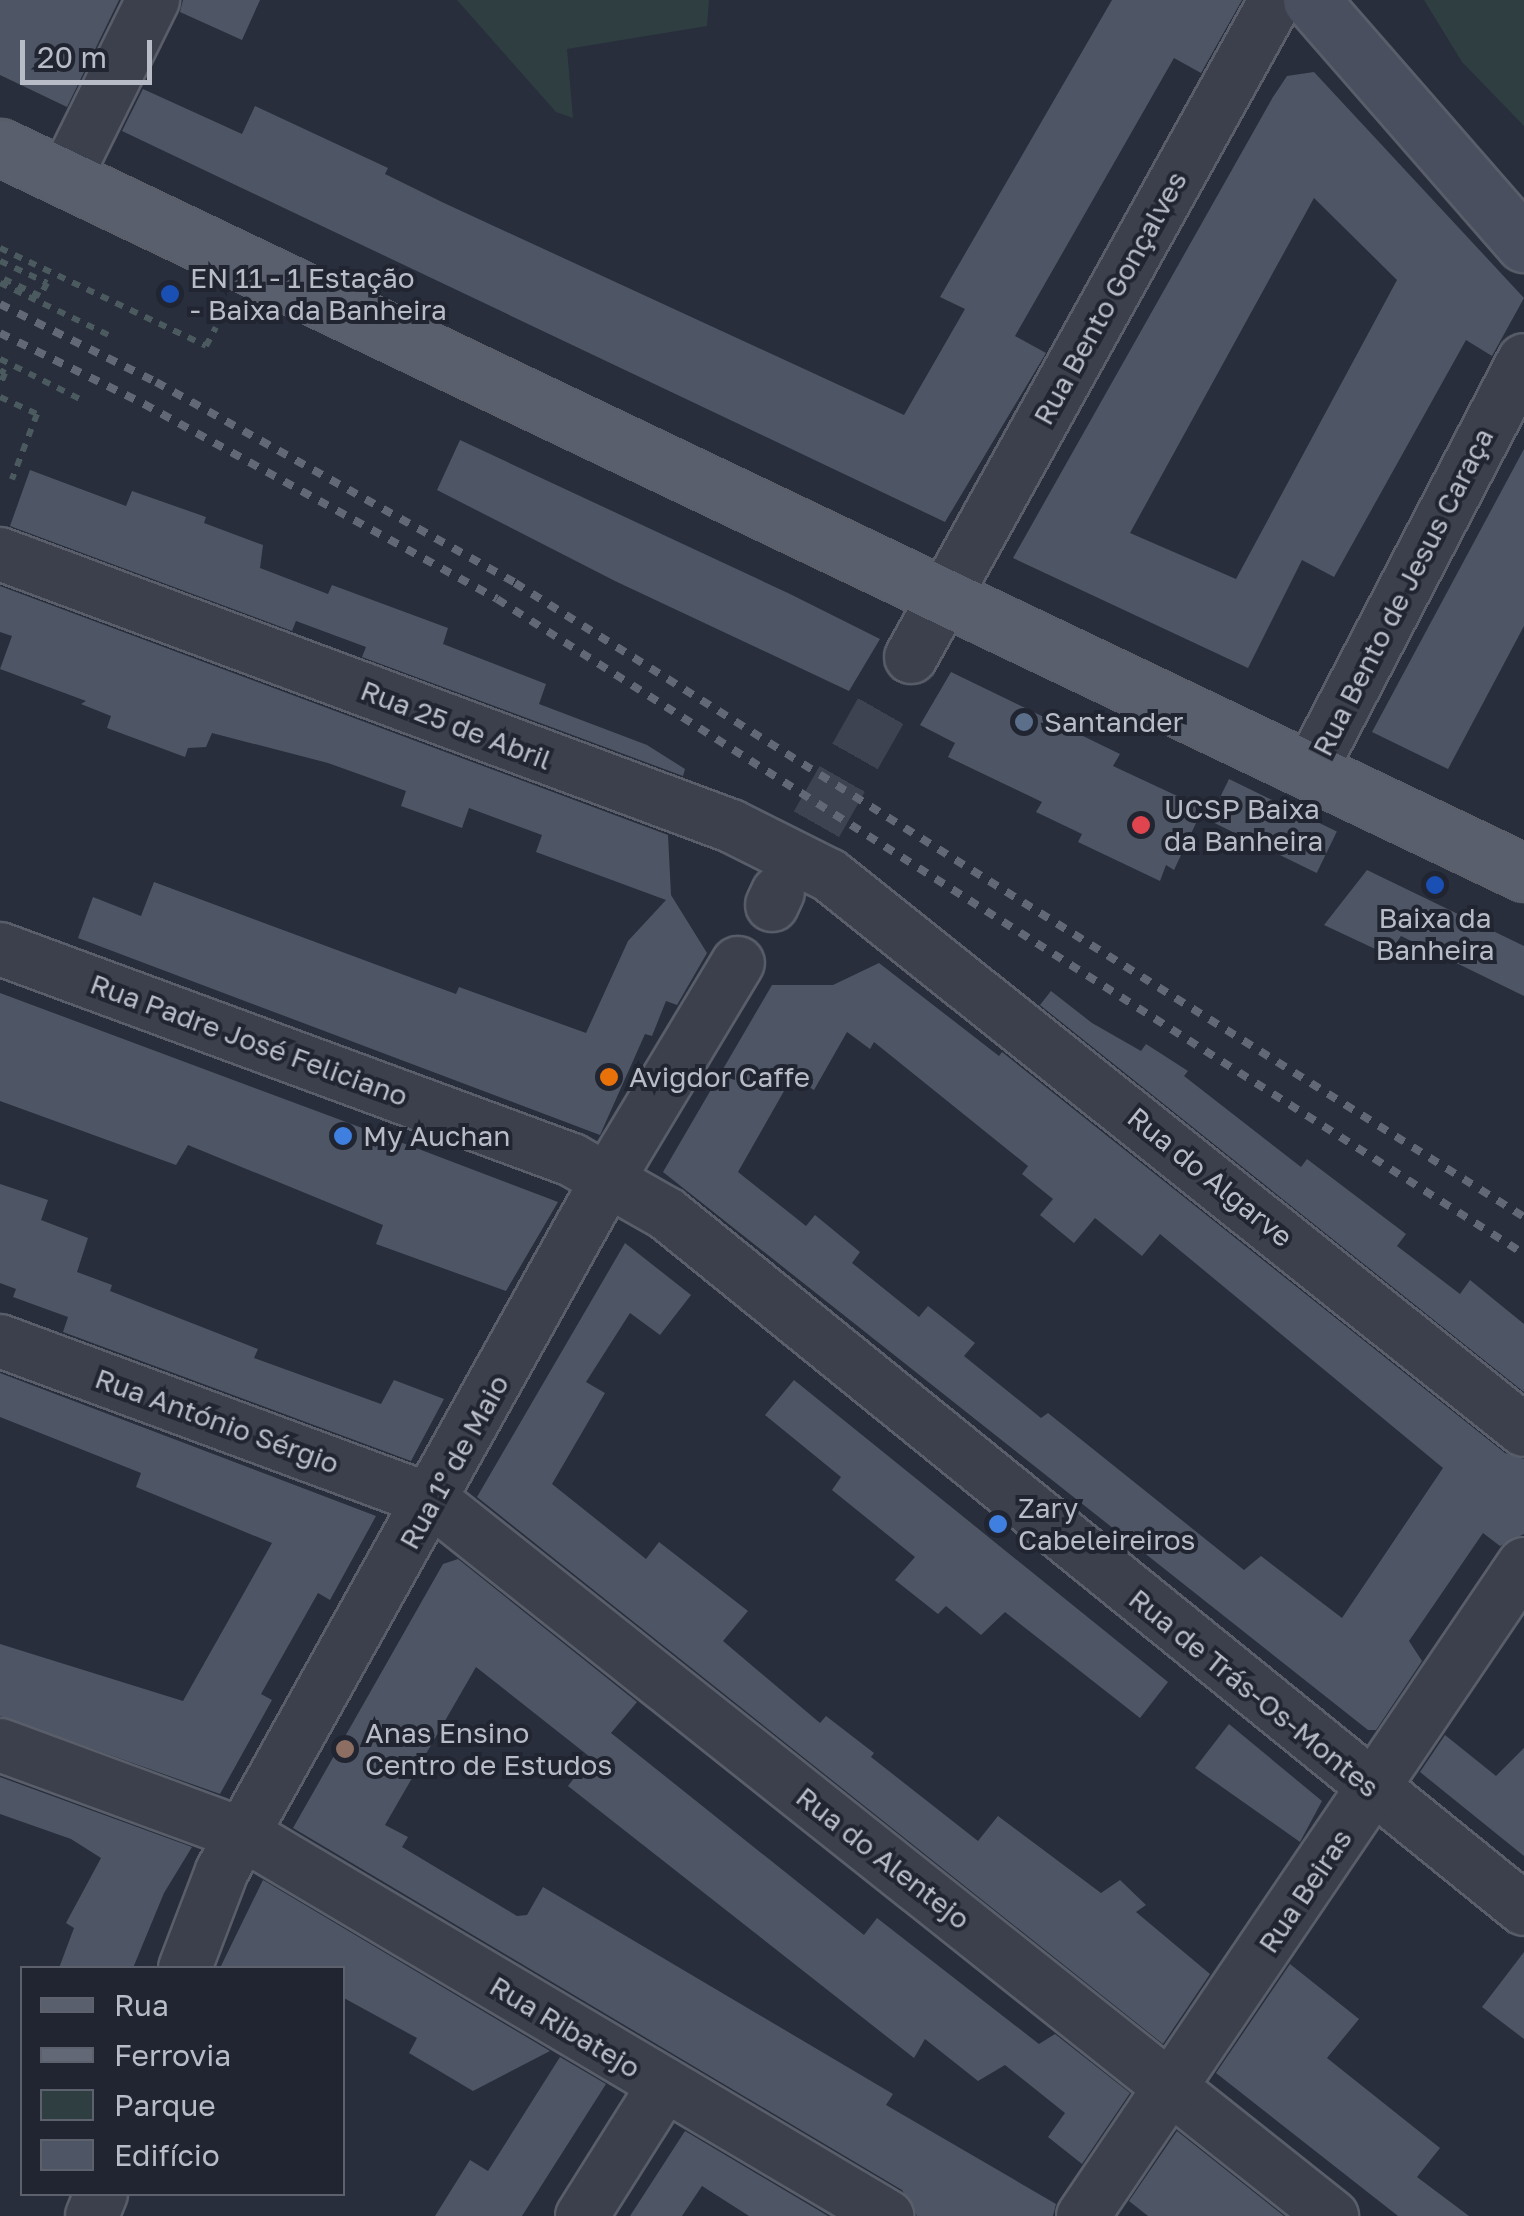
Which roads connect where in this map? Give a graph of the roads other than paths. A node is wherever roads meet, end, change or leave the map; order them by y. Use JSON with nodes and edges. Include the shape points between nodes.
{"nodes":[{"id":1,"x":152,"y":0,"type":"edge"},
{"id":2,"x":1276,"y":0,"type":"edge"},
{"id":3,"x":1311,"y":0,"type":"edge"},
{"id":4,"x":0,"y":147,"type":"edge"},
{"id":5,"x":65,"y":178,"type":"junction"},
{"id":6,"x":1524,"y":244,"type":"edge"},
{"id":7,"x":1524,"y":360,"type":"edge"},
{"id":8,"x":0,"y":554,"type":"edge"},
{"id":9,"x":944,"y":596,"type":"junction"},
{"id":10,"x":911,"y":657,"type":"tunnel mouth"},
{"id":11,"x":1310,"y":771,"type":"junction"},
{"id":12,"x":1524,"y":873,"type":"edge"},
{"id":13,"x":896,"y":924,"type":"joint"},
{"id":14,"x":0,"y":949,"type":"edge"},
{"id":15,"x":738,"y":963,"type":"dead end"},
{"id":16,"x":608,"y":1179,"type":"junction"},
{"id":17,"x":0,"y":1341,"type":"edge"},
{"id":18,"x":1524,"y":1430,"type":"edge"},
{"id":19,"x":434,"y":1501,"type":"junction"},
{"id":20,"x":1524,"y":1564,"type":"edge"},
{"id":21,"x":0,"y":1745,"type":"edge"},
{"id":22,"x":1374,"y":1791,"type":"junction"},
{"id":23,"x":245,"y":1835,"type":"junction"},
{"id":24,"x":1524,"y":1909,"type":"edge"},
{"id":25,"x":186,"y":1966,"type":"edge"},
{"id":26,"x":664,"y":2086,"type":"junction"},
{"id":27,"x":1171,"y":2088,"type":"junction"},
{"id":28,"x":582,"y":2216,"type":"edge"},
{"id":29,"x":887,"y":2216,"type":"edge"},
{"id":30,"x":1083,"y":2216,"type":"edge"},
{"id":31,"x":1332,"y":2216,"type":"edge"}],
"edges":[{"from":1,"to":5,"type":"street"},
{"from":2,"to":9,"type":"street","name":"Rua Bento Gonçalves"},
{"from":3,"to":6,"type":"street"},
{"from":4,"to":5,"type":"main road"},
{"from":5,"to":9,"type":"main road"},
{"from":7,"to":11,"type":"street","name":"Rua Bento de Jesus Caraça"},
{"from":8,"to":13,"type":"street","name":"Rua 25 de Abril","via":[[732,826],[829,876]]},
{"from":9,"to":10,"type":"street"},
{"from":9,"to":11,"type":"main road"},
{"from":11,"to":12,"type":"main road"},
{"from":13,"to":18,"type":"street","name":"Rua do Algarve"},
{"from":14,"to":16,"type":"street","name":"Rua Padre José Feliciano","via":[[468,1120]]},
{"from":15,"to":16,"type":"street","name":"Rua 1º de Maio"},
{"from":16,"to":19,"type":"street","name":"Rua 1º de Maio"},
{"from":16,"to":22,"type":"street","name":"Rua de Trás-Os-Montes","via":[[692,1234]]},
{"from":17,"to":19,"type":"street","name":"Rua António Sérgio"},
{"from":19,"to":23,"type":"street","name":"Rua 1º de Maio"},
{"from":19,"to":27,"type":"street","name":"Rua do Alentejo"},
{"from":20,"to":22,"type":"street","name":"Rua Beiras"},
{"from":21,"to":23,"type":"street","name":"Rua Ribatejo"},
{"from":22,"to":24,"type":"street","name":"Rua de Trás-Os-Montes"},
{"from":22,"to":27,"type":"street","name":"Rua Beiras"},
{"from":23,"to":25,"type":"street","name":"Rua 1º de Maio","via":[[222,1871]]},
{"from":23,"to":26,"type":"street","name":"Rua Ribatejo"},
{"from":26,"to":28,"type":"street"},
{"from":26,"to":29,"type":"street","name":"Rua Ribatejo"},
{"from":27,"to":30,"type":"street","name":"Rua Beiras"},
{"from":27,"to":31,"type":"street","name":"Rua do Alentejo"}]}
